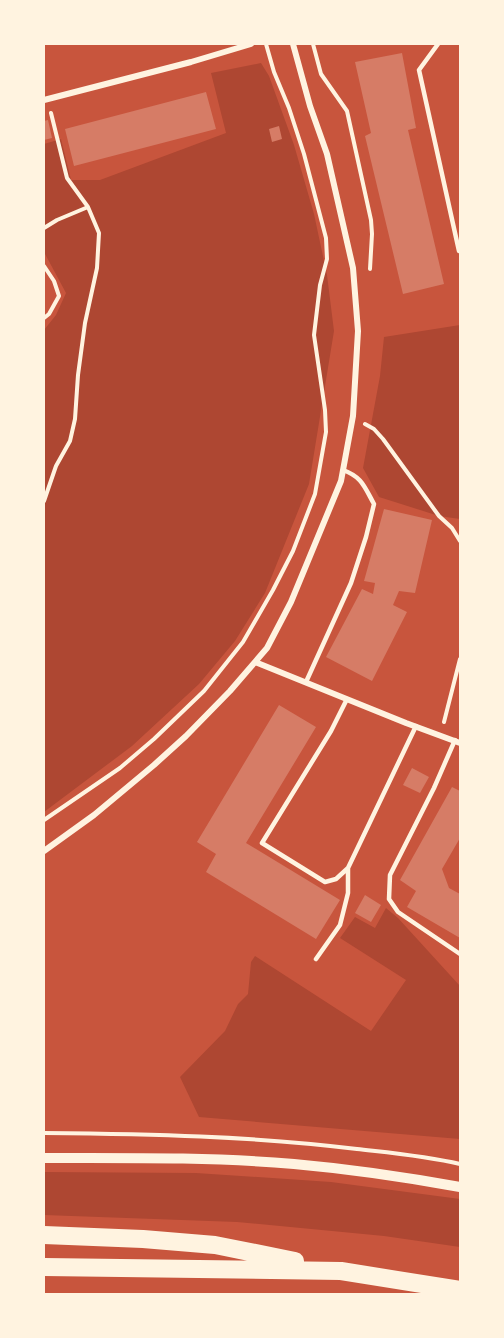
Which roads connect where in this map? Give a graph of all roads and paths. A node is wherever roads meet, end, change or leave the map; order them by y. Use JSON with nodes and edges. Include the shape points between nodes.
{"nodes":[{"id":1,"x":251,"y":44,"type":"edge"},
{"id":2,"x":266,"y":44,"type":"edge"},
{"id":3,"x":293,"y":44,"type":"edge"},
{"id":4,"x":313,"y":44,"type":"edge"},
{"id":5,"x":438,"y":44,"type":"edge"},
{"id":6,"x":46,"y":100,"type":"edge"},
{"id":7,"x":88,"y":207,"type":"junction"},
{"id":8,"x":44,"y":228,"type":"edge"},
{"id":9,"x":459,"y":251,"type":"dead end"},
{"id":10,"x":44,"y":266,"type":"edge"},
{"id":11,"x":370,"y":279,"type":"dead end"},
{"id":12,"x":44,"y":318,"type":"edge"},
{"id":13,"x":364,"y":430,"type":"dead end"},
{"id":14,"x":342,"y":470,"type":"junction"},
{"id":15,"x":44,"y":501,"type":"edge"},
{"id":16,"x":460,"y":542,"type":"edge"},
{"id":17,"x":460,"y":659,"type":"edge"},
{"id":18,"x":255,"y":662,"type":"junction"},
{"id":19,"x":306,"y":682,"type":"junction"},
{"id":20,"x":347,"y":699,"type":"junction"},
{"id":21,"x":416,"y":726,"type":"junction"},
{"id":22,"x":458,"y":741,"type":"edge"},
{"id":23,"x":44,"y":820,"type":"edge"},
{"id":24,"x":44,"y":851,"type":"edge"},
{"id":25,"x":348,"y":868,"type":"junction"},
{"id":26,"x":460,"y":954,"type":"edge"},
{"id":27,"x":316,"y":959,"type":"dead end"},
{"id":28,"x":44,"y":1158,"type":"edge"},
{"id":29,"x":460,"y":1187,"type":"edge"},
{"id":30,"x":44,"y":1235,"type":"edge"},
{"id":31,"x":44,"y":1267,"type":"edge"},
{"id":32,"x":341,"y":1270,"type":"junction"},
{"id":33,"x":460,"y":1290,"type":"edge"}],
"edges":[{"from":1,"to":6,"type":"street"},
{"from":2,"to":23,"type":"path","via":[[304,154],[326,238],[327,259],[314,335],[326,432],[315,494],[273,590],[243,642],[204,691],[120,768]]},
{"from":3,"to":14,"type":"street","via":[[327,154],[353,268],[358,332],[353,416]]},
{"from":4,"to":11,"type":"path","via":[[321,74],[347,111],[371,220]]},
{"from":5,"to":9,"type":"lane","via":[[418,70]]},
{"from":6,"to":7,"type":"path","via":[[67,178]]},
{"from":7,"to":8,"type":"path"},
{"from":7,"to":15,"type":"path","via":[[99,233],[97,268],[85,324],[75,419],[70,441]]},
{"from":10,"to":12,"type":"path","via":[[59,296]]},
{"from":13,"to":16,"type":"path","via":[[365,423],[383,439]]},
{"from":14,"to":18,"type":"street","via":[[291,602],[267,648]]},
{"from":14,"to":19,"type":"lane","via":[[361,480],[374,504],[351,583]]},
{"from":17,"to":22,"type":"path","via":[[443,725]]},
{"from":18,"to":19,"type":"street"},
{"from":18,"to":24,"type":"street","via":[[162,758]]},
{"from":19,"to":20,"type":"street"},
{"from":20,"to":21,"type":"street"},
{"from":20,"to":25,"type":"lane","via":[[262,843],[325,882],[336,879]]},
{"from":21,"to":22,"type":"street"},
{"from":21,"to":25,"type":"lane"},
{"from":22,"to":26,"type":"lane","via":[[390,875],[389,899],[398,912]]},
{"from":25,"to":27,"type":"lane","via":[[348,893],[340,925]]},
{"from":28,"to":29,"type":"street","via":[[293,1164]]},
{"from":30,"to":32,"type":"highway","via":[[215,1245]]},
{"from":31,"to":32,"type":"highway"},
{"from":32,"to":33,"type":"highway"}]}
